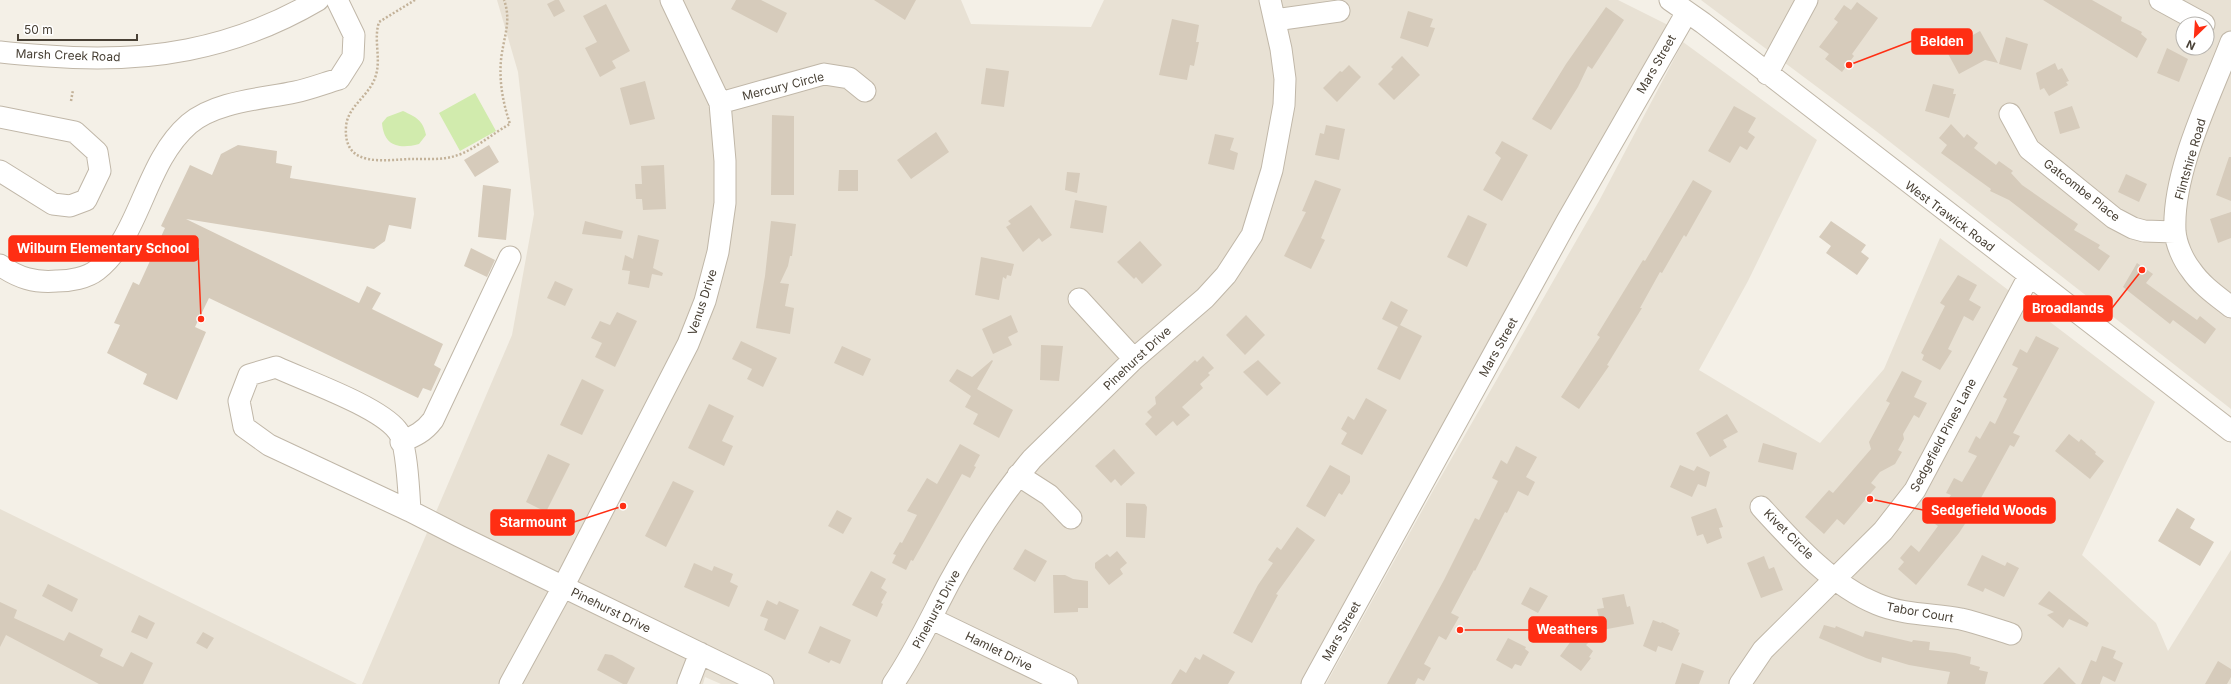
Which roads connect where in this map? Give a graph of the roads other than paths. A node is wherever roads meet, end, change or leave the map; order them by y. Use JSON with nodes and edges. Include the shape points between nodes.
{"nodes":[{"id":1,"x":318,"y":0,"type":"edge"},
{"id":2,"x":337,"y":0,"type":"edge"},
{"id":3,"x":671,"y":0,"type":"edge"},
{"id":4,"x":1270,"y":0,"type":"edge"},
{"id":5,"x":1670,"y":0,"type":"edge"},
{"id":6,"x":1808,"y":0,"type":"edge"},
{"id":7,"x":2160,"y":0,"type":"edge"},
{"id":8,"x":1339,"y":11,"type":"dead end"},
{"id":9,"x":1687,"y":12,"type":"junction"},
{"id":10,"x":2189,"y":16,"type":"edge"},
{"id":11,"x":1275,"y":20,"type":"junction"},
{"id":12,"x":2215,"y":30,"type":"edge"},
{"id":13,"x":2231,"y":38,"type":"edge"},
{"id":14,"x":2231,"y":42,"type":"edge"},
{"id":15,"x":0,"y":52,"type":"edge"},
{"id":16,"x":1767,"y":74,"type":"junction"},
{"id":17,"x":865,"y":91,"type":"dead end"},
{"id":18,"x":720,"y":103,"type":"junction"},
{"id":19,"x":2010,"y":114,"type":"dead end"},
{"id":20,"x":0,"y":117,"type":"edge"},
{"id":21,"x":0,"y":171,"type":"edge"},
{"id":22,"x":2175,"y":232,"type":"junction"},
{"id":23,"x":510,"y":257,"type":"dead end"},
{"id":24,"x":0,"y":265,"type":"edge"},
{"id":25,"x":2029,"y":276,"type":"junction"},
{"id":26,"x":1079,"y":299,"type":"dead end"},
{"id":27,"x":2231,"y":307,"type":"edge"},
{"id":28,"x":1134,"y":359,"type":"junction"},
{"id":29,"x":2231,"y":431,"type":"edge"},
{"id":30,"x":401,"y":442,"type":"junction"},
{"id":31,"x":1018,"y":475,"type":"junction"},
{"id":32,"x":1761,"y":506,"type":"dead end"},
{"id":33,"x":410,"y":511,"type":"junction"},
{"id":34,"x":1072,"y":518,"type":"dead end"},
{"id":35,"x":1835,"y":578,"type":"junction"},
{"id":36,"x":563,"y":586,"type":"junction"},
{"id":37,"x":932,"y":619,"type":"junction"},
{"id":38,"x":2011,"y":634,"type":"dead end"},
{"id":39,"x":700,"y":653,"type":"junction"},
{"id":40,"x":510,"y":684,"type":"edge"},
{"id":41,"x":688,"y":684,"type":"edge"},
{"id":42,"x":763,"y":684,"type":"edge"},
{"id":43,"x":893,"y":684,"type":"edge"},
{"id":44,"x":1067,"y":684,"type":"edge"},
{"id":45,"x":1312,"y":684,"type":"edge"},
{"id":46,"x":1740,"y":684,"type":"edge"}],
"edges":[{"from":1,"to":15,"type":"street","name":"Marsh Creek Road","via":[[292,15],[240,37],[193,50],[112,58]]},
{"from":2,"to":24,"type":"street","via":[[354,35],[353,57],[339,79],[296,92],[251,99],[217,109],[189,124],[152,174],[117,249],[96,270],[70,280],[39,282],[13,274]]},
{"from":3,"to":18,"type":"street","name":"Venus Drive"},
{"from":4,"to":11,"type":"street","name":"Pinehurst Drive"},
{"from":5,"to":9,"type":"street","name":"West Trawick Road"},
{"from":6,"to":16,"type":"street"},
{"from":7,"to":10,"type":"street"},
{"from":8,"to":11,"type":"street"},
{"from":9,"to":16,"type":"street","name":"West Trawick Road"},
{"from":9,"to":45,"type":"street","name":"Mars Street","via":[[1578,201]]},
{"from":11,"to":28,"type":"street","name":"Pinehurst Drive","via":[[1285,79],[1284,105],[1272,170],[1252,235],[1226,275],[1205,298]]},
{"from":12,"to":13,"type":"street"},
{"from":14,"to":22,"type":"street","name":"Flintshire Road","via":[[2196,131],[2182,178],[2177,197]]},
{"from":16,"to":25,"type":"street","name":"West Trawick Road"},
{"from":17,"to":18,"type":"street","name":"Mercury Circle","via":[[849,78],[824,74]]},
{"from":18,"to":36,"type":"street","name":"Venus Drive","via":[[725,161],[725,203],[718,252],[705,301],[688,344]]},
{"from":19,"to":22,"type":"street","name":"Gatcombe Place","via":[[2030,149],[2114,218],[2144,231]]},
{"from":20,"to":21,"type":"street","via":[[75,132],[97,152],[100,171],[86,200],[70,206],[54,204]]},
{"from":22,"to":27,"type":"street","name":"Flintshire Road","via":[[2191,270],[2203,284]]},
{"from":23,"to":30,"type":"street","via":[[433,420],[419,435]]},
{"from":25,"to":29,"type":"street","name":"West Trawick Road"},
{"from":25,"to":35,"type":"street","name":"Sedgefield Pines Lane","via":[[1915,490],[1883,531]]},
{"from":26,"to":28,"type":"street"},
{"from":28,"to":31,"type":"street","name":"Pinehurst Drive"},
{"from":30,"to":33,"type":"street","via":[[408,469]]},
{"from":30,"to":33,"type":"street","name":"Pinehurst Drive","via":[[398,430],[372,410],[276,367],[249,375],[238,402],[244,427],[270,445]]},
{"from":31,"to":34,"type":"street","via":[[1049,495]]},
{"from":31,"to":37,"type":"street","name":"Pinehurst Drive","via":[[986,520]]},
{"from":32,"to":35,"type":"street","name":"Kivet Circle","via":[[1795,544]]},
{"from":33,"to":36,"type":"street","name":"Pinehurst Drive"},
{"from":35,"to":38,"type":"street","name":"Tabor Court","via":[[1878,605],[1962,619]]},
{"from":35,"to":46,"type":"street","name":"Sedgefield Pines Lane","via":[[1763,650]]},
{"from":36,"to":39,"type":"street","name":"Pinehurst Drive"},
{"from":36,"to":40,"type":"street","name":"Venus Drive"},
{"from":37,"to":43,"type":"street","name":"Pinehurst Drive"},
{"from":37,"to":44,"type":"street","name":"Hamlet Drive"},
{"from":39,"to":41,"type":"street"},
{"from":39,"to":42,"type":"street","name":"Pinehurst Drive"}]}
